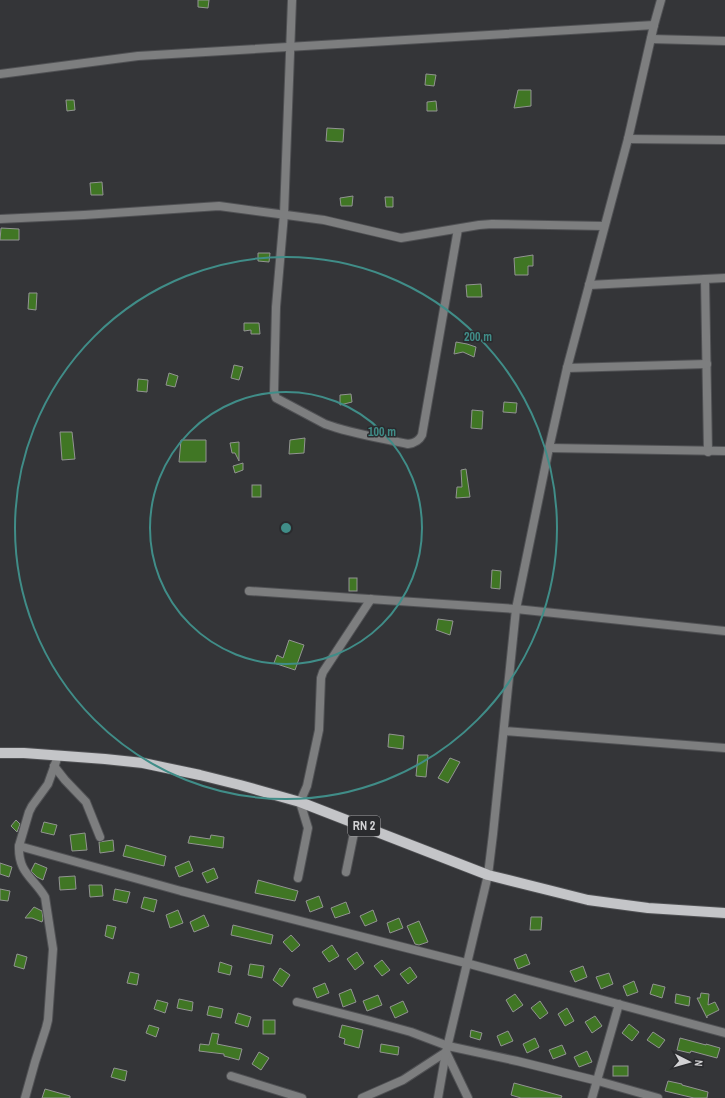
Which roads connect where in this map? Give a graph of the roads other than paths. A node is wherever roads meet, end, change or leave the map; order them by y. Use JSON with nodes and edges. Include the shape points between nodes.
{"nodes":[{"id":1,"x":292,"y":0,"type":"edge"},
{"id":2,"x":661,"y":0,"type":"edge"},
{"id":3,"x":654,"y":25,"type":"junction"},
{"id":4,"x":651,"y":39,"type":"junction"},
{"id":5,"x":725,"y":41,"type":"edge"},
{"id":6,"x":290,"y":47,"type":"junction"},
{"id":7,"x":0,"y":74,"type":"edge"},
{"id":8,"x":628,"y":139,"type":"junction"},
{"id":9,"x":725,"y":140,"type":"edge"},
{"id":10,"x":284,"y":214,"type":"junction"},
{"id":11,"x":0,"y":219,"type":"edge"},
{"id":12,"x":604,"y":226,"type":"junction"},
{"id":13,"x":458,"y":229,"type":"junction"},
{"id":14,"x":725,"y":278,"type":"edge"},
{"id":15,"x":704,"y":279,"type":"junction"},
{"id":16,"x":589,"y":285,"type":"junction"},
{"id":17,"x":707,"y":364,"type":"junction"},
{"id":18,"x":567,"y":368,"type":"junction"},
{"id":19,"x":549,"y":448,"type":"junction"},
{"id":20,"x":708,"y":452,"type":"junction"},
{"id":21,"x":725,"y":452,"type":"edge"},
{"id":22,"x":249,"y":591,"type":"dead end"},
{"id":23,"x":371,"y":599,"type":"junction"},
{"id":24,"x":516,"y":609,"type":"junction"},
{"id":25,"x":725,"y":631,"type":"edge"},
{"id":26,"x":504,"y":731,"type":"junction"},
{"id":27,"x":725,"y":748,"type":"edge"},
{"id":28,"x":0,"y":753,"type":"edge"},
{"id":29,"x":58,"y":756,"type":"junction"},
{"id":30,"x":54,"y":766,"type":"junction"},
{"id":31,"x":300,"y":802,"type":"junction"},
{"id":32,"x":356,"y":823,"type":"junction"},
{"id":33,"x":100,"y":836,"type":"dead end"},
{"id":34,"x":19,"y":846,"type":"junction"},
{"id":35,"x":346,"y":872,"type":"dead end"},
{"id":36,"x":488,"y":875,"type":"junction"},
{"id":37,"x":298,"y":878,"type":"dead end"},
{"id":38,"x":725,"y":912,"type":"edge"},
{"id":39,"x":466,"y":963,"type":"junction"},
{"id":40,"x":297,"y":1002,"type":"dead end"},
{"id":41,"x":619,"y":1004,"type":"junction"},
{"id":42,"x":725,"y":1033,"type":"edge"},
{"id":43,"x":447,"y":1049,"type":"junction"},
{"id":44,"x":231,"y":1076,"type":"dead end"},
{"id":45,"x":598,"y":1081,"type":"junction"},
{"id":46,"x":25,"y":1098,"type":"edge"},
{"id":47,"x":302,"y":1098,"type":"edge"},
{"id":48,"x":362,"y":1098,"type":"edge"},
{"id":49,"x":438,"y":1098,"type":"edge"},
{"id":50,"x":468,"y":1098,"type":"edge"},
{"id":51,"x":592,"y":1098,"type":"edge"},
{"id":52,"x":658,"y":1098,"type":"edge"}],
"edges":[{"from":1,"to":6,"type":"street"},
{"from":2,"to":3,"type":"street"},
{"from":3,"to":4,"type":"street"},
{"from":3,"to":6,"type":"street"},
{"from":4,"to":5,"type":"street"},
{"from":4,"to":8,"type":"street"},
{"from":6,"to":7,"type":"street","via":[[138,56]]},
{"from":6,"to":10,"type":"street"},
{"from":8,"to":9,"type":"street"},
{"from":8,"to":12,"type":"street"},
{"from":10,"to":11,"type":"street","via":[[219,206]]},
{"from":10,"to":13,"type":"street","via":[[330,221],[401,238]]},
{"from":10,"to":13,"type":"street","via":[[276,307],[276,398],[325,424],[408,444],[415,443],[422,435]]},
{"from":12,"to":13,"type":"street","via":[[492,224]]},
{"from":12,"to":16,"type":"street"},
{"from":14,"to":15,"type":"street"},
{"from":15,"to":16,"type":"street"},
{"from":15,"to":17,"type":"street"},
{"from":16,"to":18,"type":"street"},
{"from":17,"to":18,"type":"street"},
{"from":17,"to":20,"type":"street"},
{"from":18,"to":19,"type":"street"},
{"from":19,"to":20,"type":"street"},
{"from":19,"to":24,"type":"street"},
{"from":20,"to":21,"type":"street"},
{"from":22,"to":23,"type":"street"},
{"from":23,"to":24,"type":"street"},
{"from":23,"to":31,"type":"street","via":[[323,672],[319,730],[307,786]]},
{"from":24,"to":25,"type":"street"},
{"from":24,"to":26,"type":"street"},
{"from":26,"to":27,"type":"street"},
{"from":26,"to":36,"type":"street"},
{"from":28,"to":29,"type":"main road","number":"RN 2"},
{"from":29,"to":30,"type":"street"},
{"from":29,"to":31,"type":"main road","number":"RN 2","via":[[143,763],[240,785]]},
{"from":30,"to":33,"type":"street","via":[[86,802]]},
{"from":30,"to":34,"type":"street","via":[[48,784],[29,812]]},
{"from":31,"to":32,"type":"main road","number":"RN 2"},
{"from":31,"to":37,"type":"street","via":[[308,828]]},
{"from":32,"to":35,"type":"street"},
{"from":32,"to":36,"type":"main road","number":"RN 2"},
{"from":34,"to":39,"type":"street","via":[[181,891]]},
{"from":34,"to":46,"type":"street","via":[[24,870],[45,897],[53,949],[47,1024]]},
{"from":36,"to":38,"type":"main road","number":"RN 2","via":[[588,900],[662,909]]},
{"from":36,"to":39,"type":"street"},
{"from":39,"to":41,"type":"street"},
{"from":39,"to":43,"type":"street"},
{"from":40,"to":43,"type":"street","via":[[411,1032]]},
{"from":41,"to":42,"type":"street"},
{"from":41,"to":45,"type":"street"},
{"from":43,"to":45,"type":"street","via":[[517,1061]]},
{"from":43,"to":48,"type":"street","via":[[403,1080]]},
{"from":43,"to":49,"type":"street"},
{"from":43,"to":50,"type":"street"},
{"from":44,"to":47,"type":"street"},
{"from":45,"to":51,"type":"street"},
{"from":45,"to":52,"type":"street"}]}
